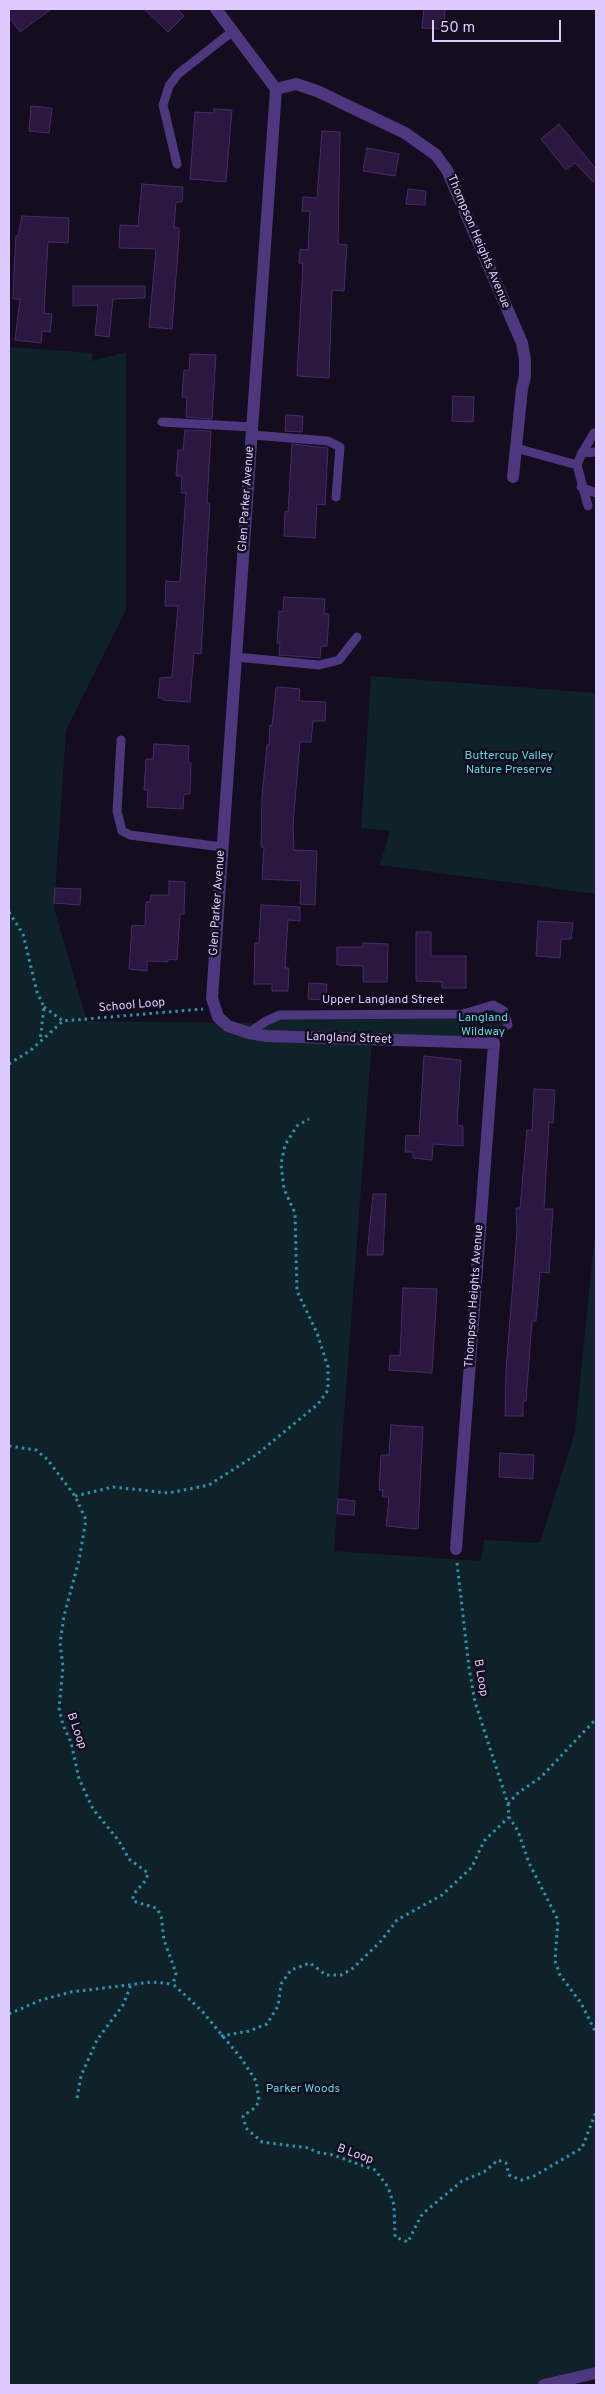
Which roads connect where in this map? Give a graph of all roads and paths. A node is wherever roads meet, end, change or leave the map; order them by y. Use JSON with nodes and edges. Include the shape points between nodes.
{"nodes":[{"id":1,"x":216,"y":9,"type":"edge"},
{"id":2,"x":233,"y":31,"type":"junction"},
{"id":3,"x":276,"y":89,"type":"junction"},
{"id":4,"x":177,"y":164,"type":"dead end"},
{"id":5,"x":162,"y":422,"type":"dead end"},
{"id":6,"x":252,"y":431,"type":"junction"},
{"id":7,"x":594,"y":434,"type":"dead end"},
{"id":8,"x":516,"y":448,"type":"junction"},
{"id":9,"x":596,"y":452,"type":"edge"},
{"id":10,"x":582,"y":453,"type":"junction"},
{"id":11,"x":578,"y":465,"type":"junction"},
{"id":12,"x":514,"y":477,"type":"dead end"},
{"id":13,"x":581,"y":487,"type":"junction"},
{"id":14,"x":596,"y":493,"type":"edge"},
{"id":15,"x":336,"y":497,"type":"dead end"},
{"id":16,"x":588,"y":506,"type":"dead end"},
{"id":17,"x":357,"y":637,"type":"dead end"},
{"id":18,"x":236,"y":657,"type":"junction"},
{"id":19,"x":121,"y":740,"type":"dead end"},
{"id":20,"x":222,"y":846,"type":"junction"},
{"id":21,"x":9,"y":912,"type":"edge"},
{"id":22,"x":44,"y":1007,"type":"junction"},
{"id":23,"x":209,"y":1009,"type":"junction"},
{"id":24,"x":63,"y":1021,"type":"junction"},
{"id":25,"x":508,"y":1025,"type":"dead end"},
{"id":26,"x":249,"y":1033,"type":"junction"},
{"id":27,"x":39,"y":1042,"type":"junction"},
{"id":28,"x":494,"y":1044,"type":"joint"},
{"id":29,"x":9,"y":1064,"type":"edge"},
{"id":30,"x":309,"y":1119,"type":"dead end"},
{"id":31,"x":9,"y":1446,"type":"edge"},
{"id":32,"x":75,"y":1496,"type":"junction"},
{"id":33,"x":456,"y":1550,"type":"joint"},
{"id":34,"x":596,"y":1719,"type":"edge"},
{"id":35,"x":508,"y":1804,"type":"junction"},
{"id":36,"x":509,"y":1816,"type":"junction"},
{"id":37,"x":173,"y":1984,"type":"junction"},
{"id":38,"x":131,"y":1986,"type":"junction"},
{"id":39,"x":9,"y":2014,"type":"edge"},
{"id":40,"x":596,"y":2033,"type":"edge"},
{"id":41,"x":221,"y":2036,"type":"junction"},
{"id":42,"x":76,"y":2098,"type":"dead end"},
{"id":43,"x":596,"y":2112,"type":"edge"},
{"id":44,"x":596,"y":2373,"type":"edge"},
{"id":45,"x":544,"y":2385,"type":"edge"}],
"edges":[{"from":1,"to":2,"type":"street"},
{"from":2,"to":3,"type":"street"},
{"from":2,"to":4,"type":"lane","via":[[178,74],[169,86],[163,105]]},
{"from":3,"to":6,"type":"street","name":"Glen Parker Avenue"},
{"from":3,"to":8,"type":"street","name":"Thompson Heights Avenue","via":[[296,84],[335,99],[421,143],[447,170],[522,343],[526,360]]},
{"from":5,"to":6,"type":"lane"},
{"from":6,"to":15,"type":"lane","via":[[328,441],[340,448]]},
{"from":6,"to":18,"type":"street","name":"Glen Parker Avenue"},
{"from":7,"to":10,"type":"lane"},
{"from":8,"to":11,"type":"lane"},
{"from":8,"to":12,"type":"street","name":"Thompson Heights Avenue"},
{"from":9,"to":10,"type":"lane"},
{"from":10,"to":11,"type":"lane"},
{"from":11,"to":13,"type":"lane"},
{"from":13,"to":14,"type":"lane"},
{"from":13,"to":16,"type":"lane"},
{"from":17,"to":18,"type":"lane","via":[[339,660],[319,665]]},
{"from":18,"to":20,"type":"street","name":"Glen Parker Avenue"},
{"from":19,"to":20,"type":"lane","via":[[116,811],[122,830],[130,835]]},
{"from":20,"to":23,"type":"street","name":"Glen Parker Avenue"},
{"from":21,"to":22,"type":"path","via":[[23,934],[37,992]]},
{"from":22,"to":24,"type":"path"},
{"from":22,"to":27,"type":"path"},
{"from":23,"to":24,"type":"path","name":"School Loop"},
{"from":23,"to":26,"type":"street","name":"Langland Street","via":[[228,1026]]},
{"from":24,"to":27,"type":"path"},
{"from":25,"to":26,"type":"lane","name":"Upper Langland Street","via":[[504,1011],[493,1005],[463,1014],[280,1015]]},
{"from":26,"to":28,"type":"street","name":"Langland Street"},
{"from":27,"to":29,"type":"path"},
{"from":28,"to":33,"type":"street","name":"Thompson Heights Avenue"},
{"from":30,"to":32,"type":"path","via":[[297,1126],[285,1145],[281,1164],[284,1189],[295,1213],[297,1291],[328,1366],[328,1390],[318,1404],[256,1456],[209,1486],[168,1493],[113,1487]]},
{"from":31,"to":32,"type":"path","name":"B Loop","via":[[36,1450],[47,1459]]},
{"from":32,"to":37,"type":"path","name":"B Loop","via":[[86,1520],[60,1643],[63,1667],[59,1708],[62,1725],[77,1762],[78,1779],[93,1809],[129,1859],[148,1873],[133,1895],[133,1901],[156,1908],[161,1915],[164,1940],[176,1973]]},
{"from":33,"to":35,"type":"path","name":"B Loop","via":[[458,1590],[475,1702]]},
{"from":34,"to":35,"type":"path","via":[[541,1777]]},
{"from":35,"to":36,"type":"path","name":"B Loop"},
{"from":36,"to":40,"type":"path","name":"B Loop","via":[[558,1920],[556,1961],[560,1975],[581,2003]]},
{"from":36,"to":41,"type":"path","via":[[484,1841],[466,1873],[442,1895],[397,1920],[352,1969],[341,1975],[326,1975],[310,1964],[291,1970],[281,1984],[278,2006],[267,2024]]},
{"from":37,"to":38,"type":"path","via":[[152,1982]]},
{"from":37,"to":41,"type":"path","name":"B Loop"},
{"from":38,"to":39,"type":"path","via":[[105,1986],[71,1992]]},
{"from":38,"to":42,"type":"path","via":[[123,2005],[97,2040],[81,2076]]},
{"from":41,"to":43,"type":"path","name":"B Loop","via":[[256,2081],[259,2100],[256,2107],[243,2116],[246,2128],[262,2142],[309,2148],[375,2170],[388,2187],[394,2205],[395,2237],[408,2242],[427,2210],[462,2181],[484,2172],[498,2160],[506,2163],[509,2175],[521,2180],[582,2148]]},
{"from":44,"to":45,"type":"street"}]}
